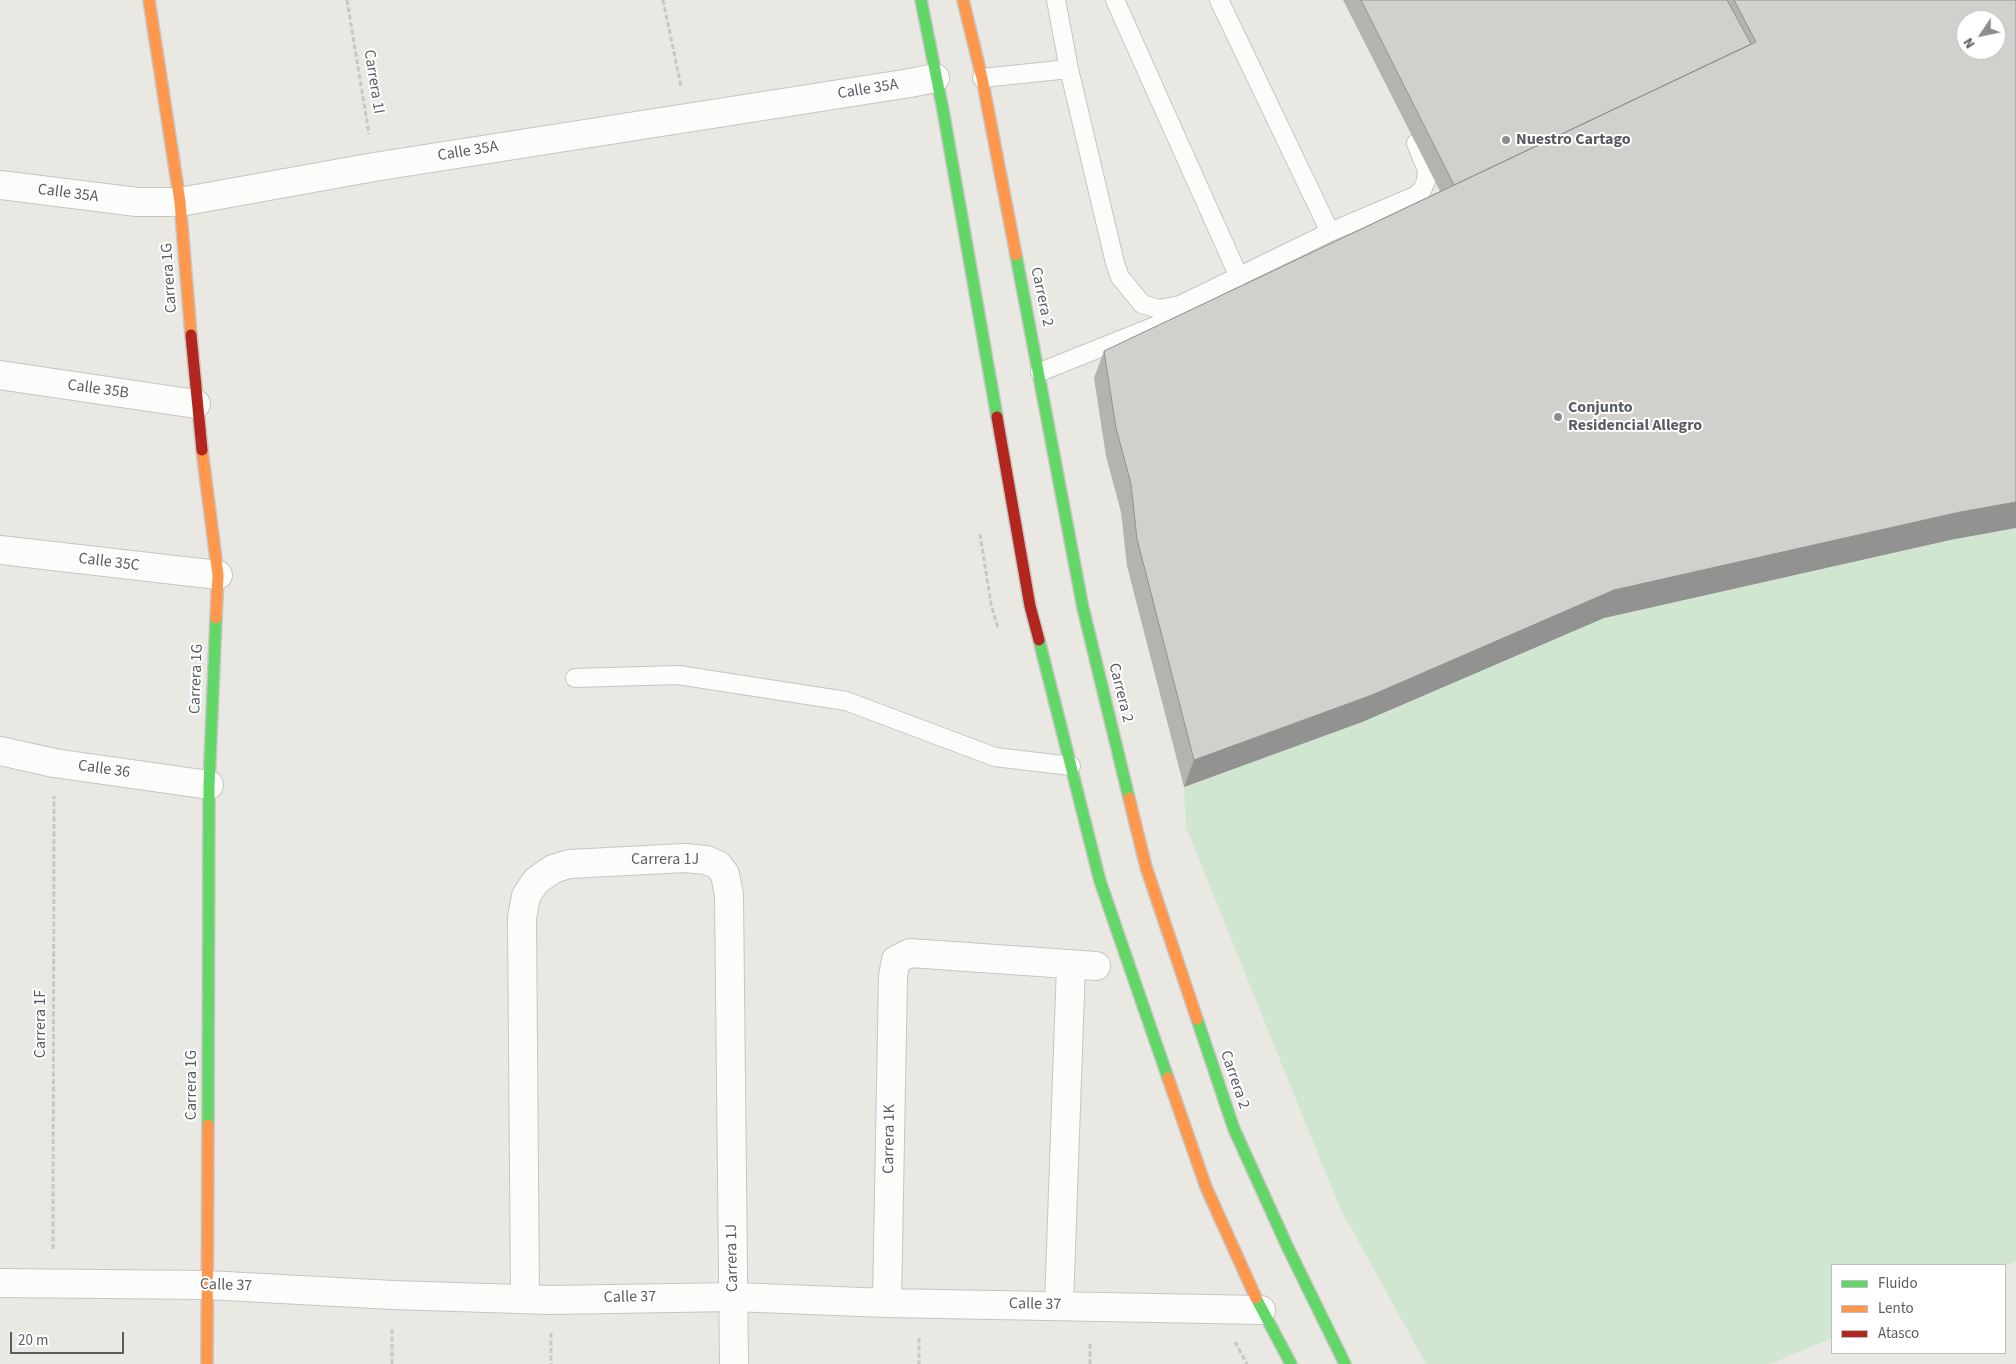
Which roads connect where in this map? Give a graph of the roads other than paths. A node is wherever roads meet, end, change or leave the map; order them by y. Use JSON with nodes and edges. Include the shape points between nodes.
{"nodes":[{"id":1,"x":150,"y":0,"type":"edge"},
{"id":2,"x":921,"y":0,"type":"edge"},
{"id":3,"x":964,"y":0,"type":"edge"},
{"id":4,"x":1056,"y":0,"type":"edge"},
{"id":5,"x":1115,"y":0,"type":"edge"},
{"id":6,"x":1220,"y":0,"type":"edge"},
{"id":7,"x":1070,"y":69,"type":"junction"},
{"id":8,"x":935,"y":78,"type":"junction"},
{"id":9,"x":982,"y":78,"type":"junction"},
{"id":10,"x":1409,"y":126,"type":"edge"},
{"id":11,"x":0,"y":185,"type":"edge"},
{"id":12,"x":180,"y":202,"type":"junction"},
{"id":13,"x":1330,"y":232,"type":"junction"},
{"id":14,"x":1279,"y":276,"type":"edge"},
{"id":15,"x":1239,"y":278,"type":"junction"},
{"id":16,"x":1040,"y":372,"type":"junction"},
{"id":17,"x":0,"y":375,"type":"edge"},
{"id":18,"x":196,"y":404,"type":"junction"},
{"id":19,"x":0,"y":550,"type":"edge"},
{"id":20,"x":218,"y":575,"type":"junction"},
{"id":21,"x":575,"y":678,"type":"dead end"},
{"id":22,"x":0,"y":751,"type":"edge"},
{"id":23,"x":1072,"y":766,"type":"junction"},
{"id":24,"x":209,"y":785,"type":"junction"},
{"id":25,"x":0,"y":1283,"type":"edge"},
{"id":26,"x":207,"y":1285,"type":"junction"},
{"id":27,"x":734,"y":1297,"type":"junction"},
{"id":28,"x":525,"y":1299,"type":"junction"},
{"id":29,"x":887,"y":1303,"type":"junction"},
{"id":30,"x":1059,"y":1306,"type":"junction"},
{"id":31,"x":1260,"y":1310,"type":"junction"},
{"id":32,"x":207,"y":1364,"type":"edge"},
{"id":33,"x":734,"y":1364,"type":"edge"},
{"id":34,"x":1291,"y":1364,"type":"edge"},
{"id":35,"x":1345,"y":1364,"type":"edge"}],
"edges":[{"from":1,"to":12,"type":"main road","name":"Carrera 1G"},
{"from":2,"to":8,"type":"main road"},
{"from":3,"to":9,"type":"main road","name":"Carrera 2"},
{"from":4,"to":7,"type":"lane"},
{"from":5,"to":15,"type":"lane"},
{"from":6,"to":13,"type":"lane"},
{"from":7,"to":9,"type":"lane"},
{"from":7,"to":15,"type":"lane","via":[[1115,263],[1131,292],[1142,304],[1159,308],[1180,305]]},
{"from":8,"to":12,"type":"street","name":"Calle 35A","via":[[374,167]]},
{"from":8,"to":23,"type":"main road","via":[[1030,606]]},
{"from":9,"to":16,"type":"main road","name":"Carrera 2"},
{"from":10,"to":13,"type":"lane","via":[[1425,162],[1426,181],[1422,190],[1396,206]]},
{"from":11,"to":12,"type":"street","name":"Calle 35A","via":[[137,202]]},
{"from":12,"to":18,"type":"main road","name":"Carrera 1G"},
{"from":13,"to":15,"type":"lane"},
{"from":14,"to":16,"type":"lane"},
{"from":16,"to":35,"type":"main road","name":"Carrera 2","via":[[1083,608],[1146,867],[1234,1130]]},
{"from":17,"to":18,"type":"street","name":"Calle 35B"},
{"from":18,"to":20,"type":"main road","name":"Carrera 1G"},
{"from":19,"to":20,"type":"street","name":"Calle 35C"},
{"from":20,"to":24,"type":"main road","name":"Carrera 1G"},
{"from":21,"to":23,"type":"lane","via":[[678,675],[846,701],[995,757]]},
{"from":22,"to":24,"type":"street","name":"Calle 36","via":[[54,763]]},
{"from":23,"to":31,"type":"main road","via":[[1100,881],[1206,1187]]},
{"from":24,"to":26,"type":"main road","name":"Carrera 1G"},
{"from":25,"to":26,"type":"street","name":"Calle 37"},
{"from":26,"to":28,"type":"street","name":"Calle 37"},
{"from":26,"to":32,"type":"main road","name":"Carrera 1G"},
{"from":27,"to":28,"type":"street","name":"Calle 37"},
{"from":27,"to":28,"type":"street","name":"Carrera 1J","via":[[729,896],[725,874],[718,865],[686,858],[569,864],[553,869],[536,881],[526,896],[522,918]]},
{"from":27,"to":29,"type":"street","name":"Calle 37"},
{"from":27,"to":33,"type":"street","name":"Carrera 1J"},
{"from":29,"to":30,"type":"street","name":"Calle 37"},
{"from":29,"to":30,"type":"street","name":"Carrera 1K","via":[[892,976],[896,960],[910,953],[1083,965]]},
{"from":30,"to":31,"type":"street","name":"Calle 37"},
{"from":31,"to":34,"type":"main road"}]}
